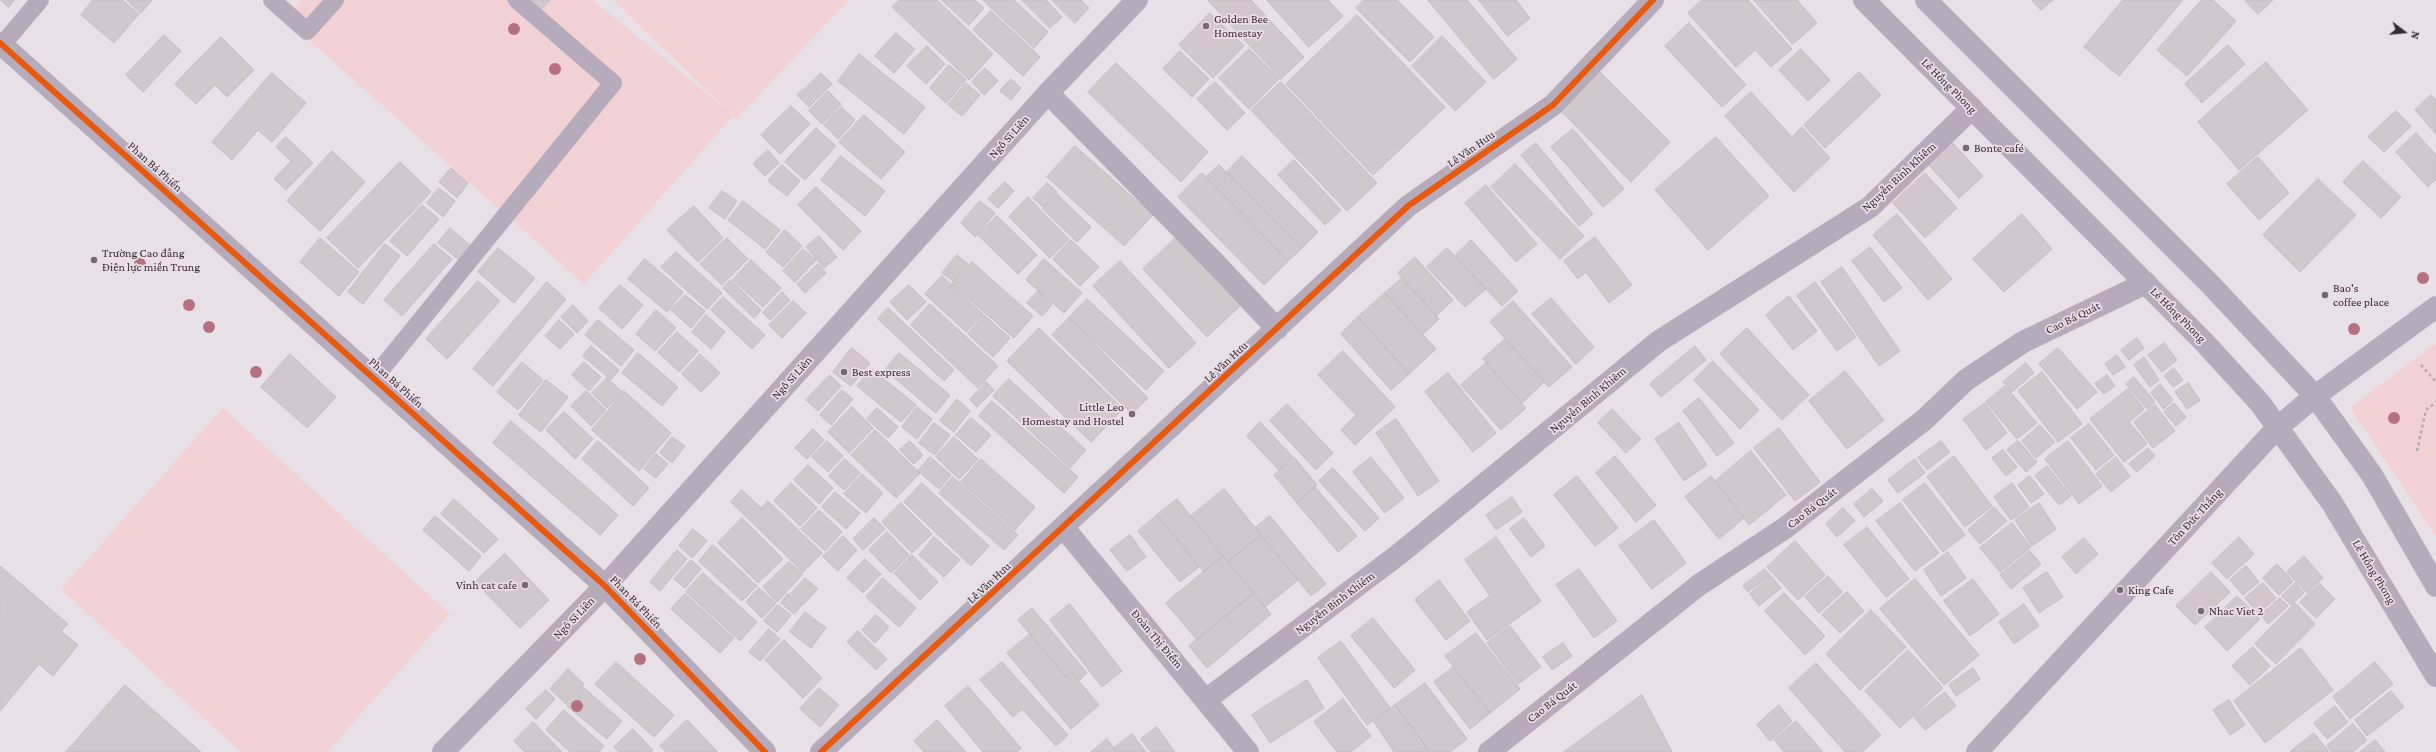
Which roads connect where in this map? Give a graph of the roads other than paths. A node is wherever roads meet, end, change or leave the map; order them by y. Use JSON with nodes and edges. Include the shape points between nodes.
{"nodes":[{"id":1,"x":40,"y":0,"type":"edge"},
{"id":2,"x":272,"y":0,"type":"edge"},
{"id":3,"x":335,"y":0,"type":"edge"},
{"id":4,"x":517,"y":0,"type":"edge"},
{"id":5,"x":1137,"y":0,"type":"edge"},
{"id":6,"x":1653,"y":0,"type":"edge"},
{"id":7,"x":1864,"y":0,"type":"edge"},
{"id":8,"x":1926,"y":0,"type":"edge"},
{"id":9,"x":1,"y":44,"type":"edge"},
{"id":10,"x":1048,"y":93,"type":"junction"},
{"id":11,"x":1972,"y":108,"type":"junction"},
{"id":12,"x":2146,"y":283,"type":"junction"},
{"id":13,"x":2436,"y":308,"type":"edge"},
{"id":14,"x":1277,"y":329,"type":"junction"},
{"id":15,"x":374,"y":378,"type":"junction"},
{"id":16,"x":2315,"y":396,"type":"junction"},
{"id":17,"x":2277,"y":428,"type":"junction"},
{"id":18,"x":1064,"y":528,"type":"junction"},
{"id":19,"x":605,"y":586,"type":"junction"},
{"id":20,"x":2436,"y":586,"type":"edge"},
{"id":21,"x":2436,"y":676,"type":"edge"},
{"id":22,"x":1207,"y":699,"type":"junction"},
{"id":23,"x":443,"y":752,"type":"edge"},
{"id":24,"x":765,"y":752,"type":"edge"},
{"id":25,"x":821,"y":752,"type":"edge"},
{"id":26,"x":1248,"y":752,"type":"edge"},
{"id":27,"x":1489,"y":752,"type":"edge"},
{"id":28,"x":1977,"y":752,"type":"edge"}],
"edges":[{"from":1,"to":9,"type":"lane"},
{"from":2,"to":3,"type":"lane","via":[[307,31]]},
{"from":4,"to":15,"type":"lane","via":[[613,83]]},
{"from":5,"to":10,"type":"street","name":"Ngô Sĩ Liên"},
{"from":6,"to":14,"type":"street","name":"Lê Văn Hưu","via":[[1553,105],[1408,206]]},
{"from":7,"to":11,"type":"street","name":"Lê Hồng Phong"},
{"from":8,"to":16,"type":"street","via":[[2204,279]]},
{"from":9,"to":15,"type":"street","name":"Phan Bá Phiến"},
{"from":10,"to":14,"type":"street"},
{"from":10,"to":19,"type":"street","name":"Ngô Sĩ Liên"},
{"from":11,"to":12,"type":"street","name":"Lê Hồng Phong"},
{"from":11,"to":22,"type":"street","name":"Nguyễn Bỉnh Khiêm","via":[[1870,207],[1659,341],[1398,555]]},
{"from":12,"to":17,"type":"street","name":"Lê Hồng Phong","via":[[2260,403]]},
{"from":12,"to":27,"type":"street","name":"Cao Bá Quát","via":[[2024,342],[1966,380],[1918,425],[1785,528],[1699,585]]},
{"from":13,"to":16,"type":"street","name":"Tôn Đức Thắng"},
{"from":14,"to":18,"type":"street","name":"Lê Văn Hưu"},
{"from":15,"to":19,"type":"street","name":"Phan Bá Phiến"},
{"from":16,"to":17,"type":"street","name":"Tôn Đức Thắng"},
{"from":16,"to":20,"type":"street","via":[[2372,475]]},
{"from":17,"to":21,"type":"street","name":"Lê Hồng Phong","via":[[2332,503]]},
{"from":17,"to":28,"type":"street","name":"Tôn Đức Thắng"},
{"from":18,"to":22,"type":"street","name":"Đoàn Thị Điểm"},
{"from":18,"to":25,"type":"street","name":"Lê Văn Hưu"},
{"from":19,"to":23,"type":"street","name":"Ngô Sĩ Liên"},
{"from":19,"to":24,"type":"street","name":"Phan Bá Phiến"},
{"from":22,"to":26,"type":"street","name":"Đoàn Thị Điểm"}]}
